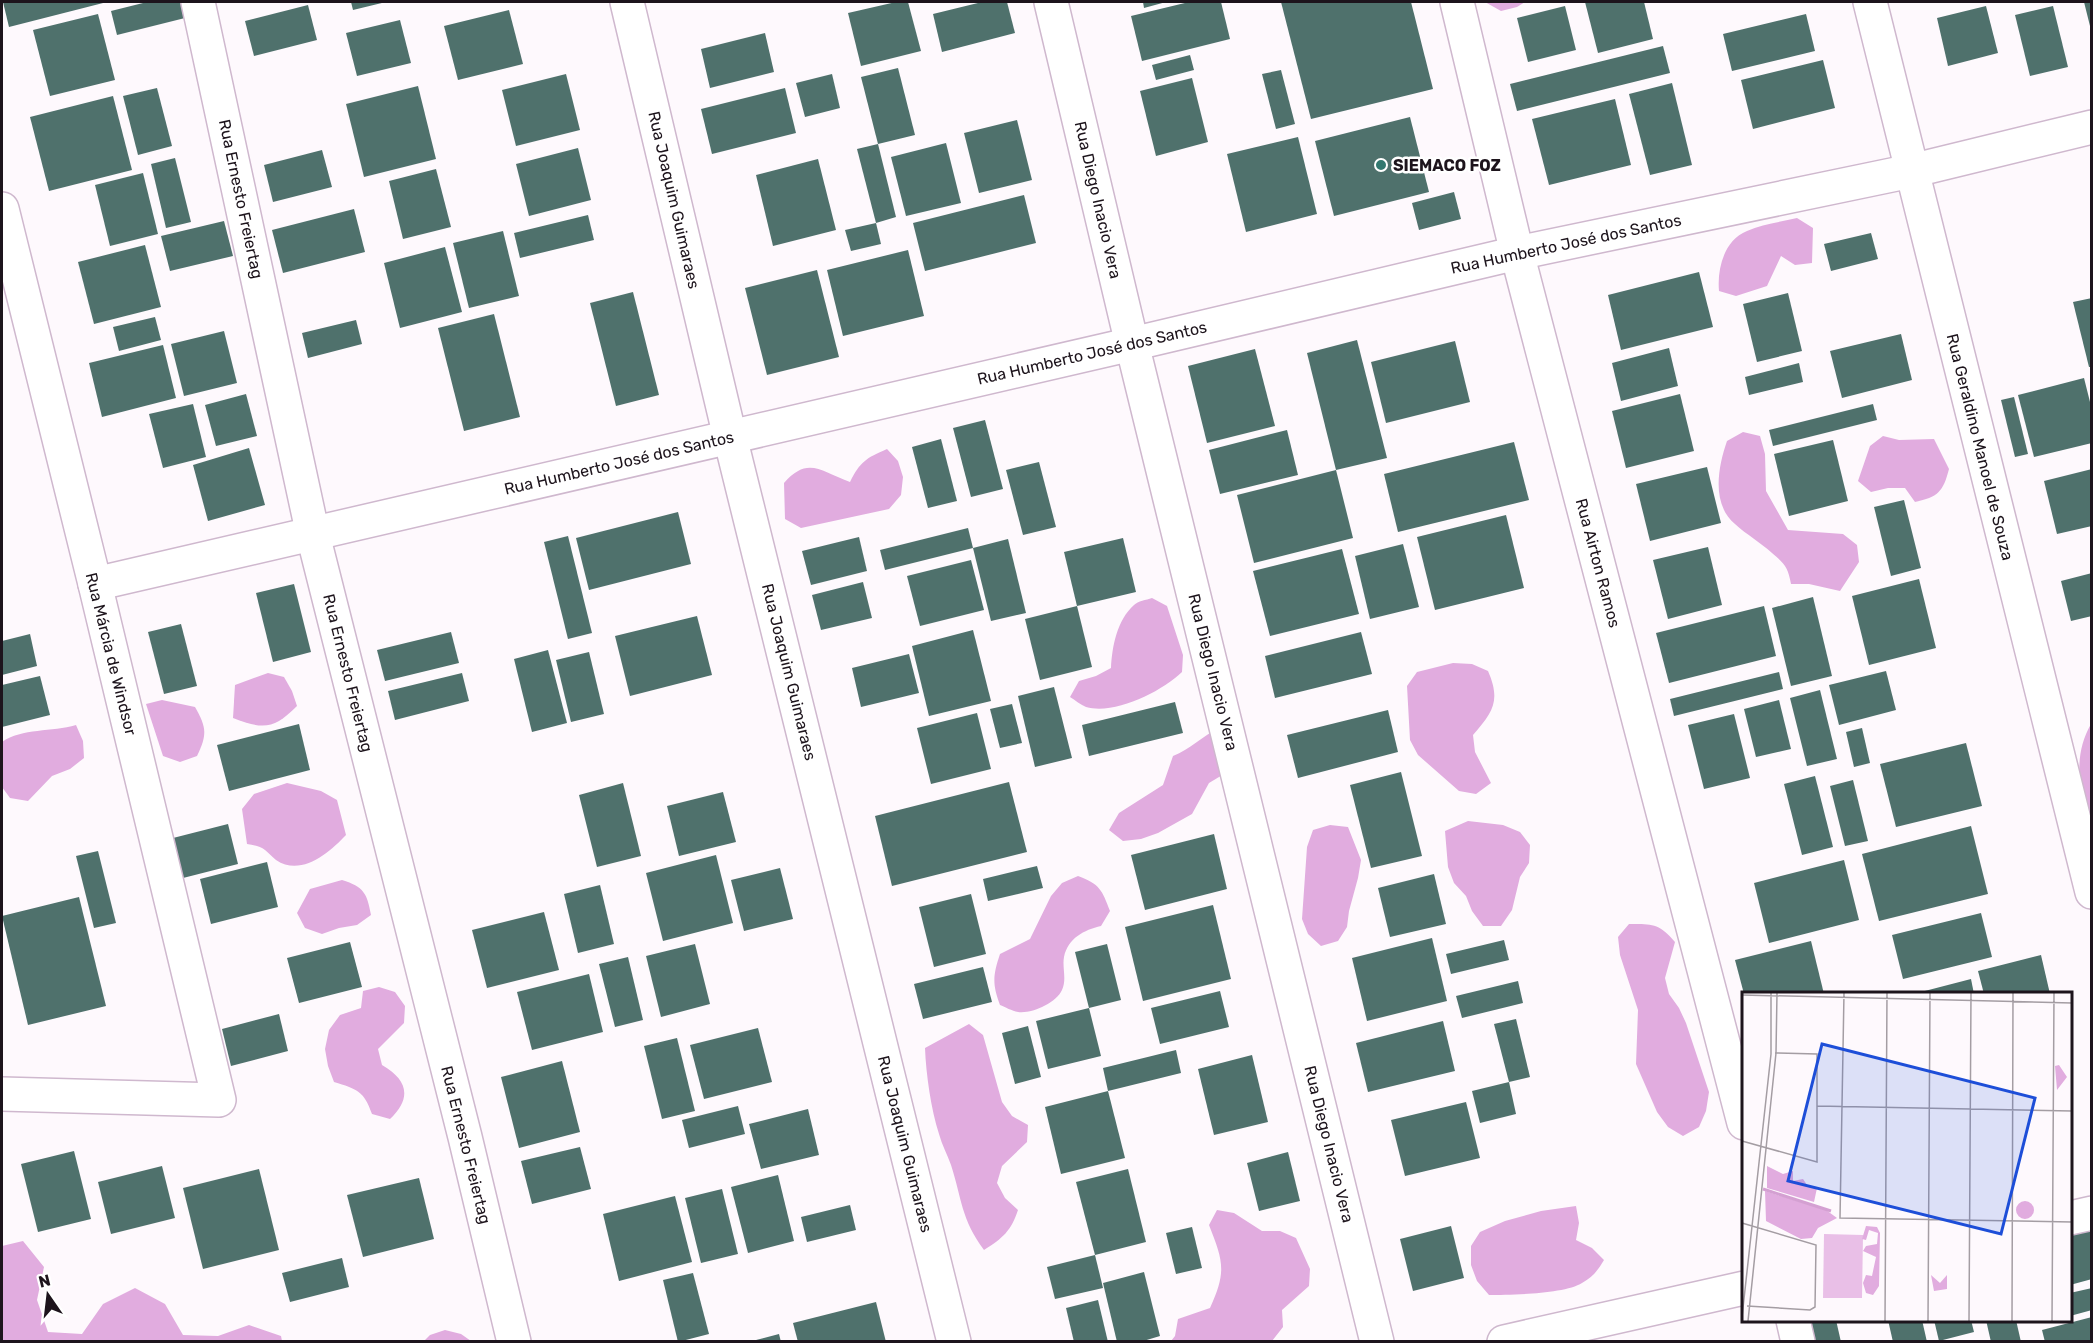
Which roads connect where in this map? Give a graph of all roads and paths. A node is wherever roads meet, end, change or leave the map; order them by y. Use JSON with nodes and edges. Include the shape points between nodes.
{"nodes":[{"id":1,"x":198,"y":2,"type":"edge"},
{"id":2,"x":627,"y":2,"type":"edge"},
{"id":3,"x":1051,"y":2,"type":"edge"},
{"id":4,"x":1457,"y":2,"type":"edge"},
{"id":5,"x":1870,"y":2,"type":"edge"},
{"id":6,"x":2091,"y":128,"type":"edge"},
{"id":7,"x":1911,"y":171,"type":"junction"},
{"id":8,"x":2,"y":209,"type":"edge"},
{"id":9,"x":1517,"y":253,"type":"junction"},
{"id":10,"x":1132,"y":344,"type":"junction"},
{"id":11,"x":730,"y":437,"type":"junction"},
{"id":12,"x":313,"y":535,"type":"junction"},
{"id":13,"x":95,"y":585,"type":"junction"},
{"id":14,"x":2091,"y":892,"type":"edge"},
{"id":15,"x":2,"y":1094,"type":"edge"},
{"id":16,"x":1742,"y":1119,"type":"edge"},
{"id":17,"x":2091,"y":1213,"type":"edge"},
{"id":18,"x":2072,"y":1218,"type":"edge"},
{"id":19,"x":1742,"y":1288,"type":"edge"},
{"id":20,"x":1794,"y":1322,"type":"edge"},
{"id":21,"x":514,"y":1341,"type":"edge"},
{"id":22,"x":954,"y":1341,"type":"edge"},
{"id":23,"x":1377,"y":1341,"type":"edge"},
{"id":24,"x":1504,"y":1341,"type":"edge"},
{"id":25,"x":1798,"y":1341,"type":"edge"}],
"edges":[{"from":1,"to":12,"type":"street","name":"Rua Ernesto Freiertag"},
{"from":2,"to":11,"type":"street","name":"Rua Joaquim Guimaraes"},
{"from":3,"to":10,"type":"street","name":"Rua Diego Inacio Vera"},
{"from":4,"to":9,"type":"street","name":"Rua Airton Ramos"},
{"from":5,"to":7,"type":"street","name":"Rua Geraldino Manoel de Souza"},
{"from":6,"to":7,"type":"street","name":"Rua Humberto José dos Santos"},
{"from":7,"to":9,"type":"street","name":"Rua Humberto José dos Santos"},
{"from":7,"to":14,"type":"street","name":"Rua Geraldino Manoel de Souza"},
{"from":8,"to":13,"type":"street","name":"Rua Márcia de Windsor"},
{"from":9,"to":10,"type":"street","name":"Rua Humberto José dos Santos"},
{"from":9,"to":16,"type":"street","name":"Rua Airton Ramos"},
{"from":10,"to":11,"type":"street","name":"Rua Humberto José dos Santos"},
{"from":10,"to":23,"type":"street","name":"Rua Diego Inacio Vera"},
{"from":11,"to":12,"type":"street","name":"Rua Humberto José dos Santos"},
{"from":11,"to":22,"type":"street","name":"Rua Joaquim Guimaraes"},
{"from":12,"to":13,"type":"street","name":"Rua Humberto José dos Santos"},
{"from":12,"to":21,"type":"street","name":"Rua Ernesto Freiertag"},
{"from":13,"to":15,"type":"street","name":"Rua Márcia de Windsor","via":[[219,1100]]},
{"from":17,"to":18,"type":"street"},
{"from":19,"to":24,"type":"street"},
{"from":20,"to":25,"type":"street"}]}
